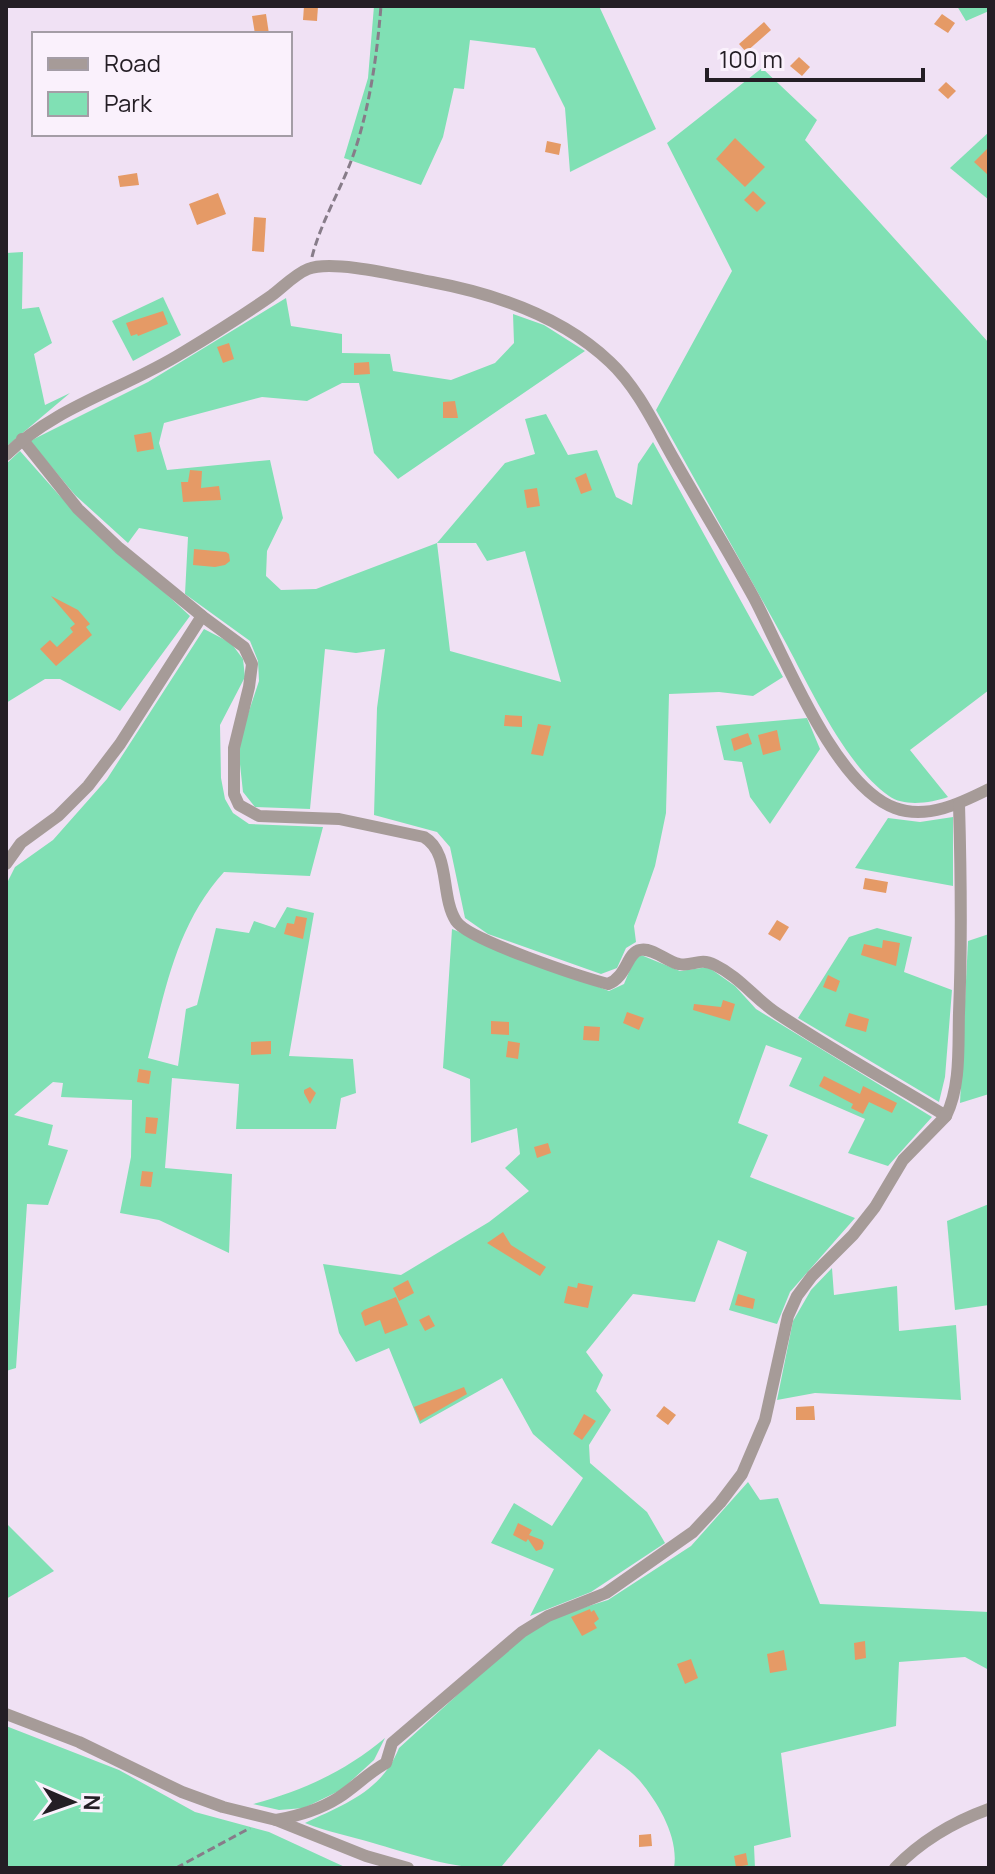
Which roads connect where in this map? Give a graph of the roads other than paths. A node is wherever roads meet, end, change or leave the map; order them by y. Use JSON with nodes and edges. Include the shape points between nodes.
{"nodes":[{"id":1,"x":22,"y":439,"type":"junction"},
{"id":2,"x":6,"y":455,"type":"edge"},
{"id":3,"x":202,"y":616,"type":"junction"},
{"id":4,"x":989,"y":789,"type":"edge"},
{"id":5,"x":959,"y":804,"type":"junction"},
{"id":6,"x":6,"y":864,"type":"edge"},
{"id":7,"x":946,"y":1116,"type":"junction"},
{"id":8,"x":6,"y":1714,"type":"edge"},
{"id":9,"x":989,"y":1809,"type":"edge"},
{"id":10,"x":276,"y":1820,"type":"junction"},
{"id":11,"x":408,"y":1868,"type":"edge"},
{"id":12,"x":895,"y":1868,"type":"edge"}],
"edges":[{"from":1,"to":2,"type":"street"},
{"from":1,"to":3,"type":"street","via":[[78,509]]},
{"from":1,"to":5,"type":"street","via":[[69,409],[174,358],[309,268],[371,271],[469,289],[536,312],[612,363],[641,401],[824,735],[850,773],[894,808],[931,811]]},
{"from":3,"to":6,"type":"street","via":[[88,786],[21,843]]},
{"from":3,"to":7,"type":"street","via":[[244,647],[252,664],[234,748],[234,794],[239,805],[259,816],[339,819],[424,837],[438,854],[456,921],[521,955],[608,984],[623,974],[637,950],[679,964],[714,964],[778,1014]]},
{"from":4,"to":5,"type":"street"},
{"from":5,"to":7,"type":"street","via":[[959,1029],[956,1082]]},
{"from":7,"to":10,"type":"street","via":[[903,1160],[875,1207],[797,1296],[765,1420],[742,1474],[693,1532],[606,1593],[522,1632],[392,1743],[386,1763],[339,1798],[304,1815]]},
{"from":8,"to":10,"type":"street","via":[[182,1792]]},
{"from":9,"to":12,"type":"street","via":[[956,1821]]},
{"from":10,"to":11,"type":"street"}]}
